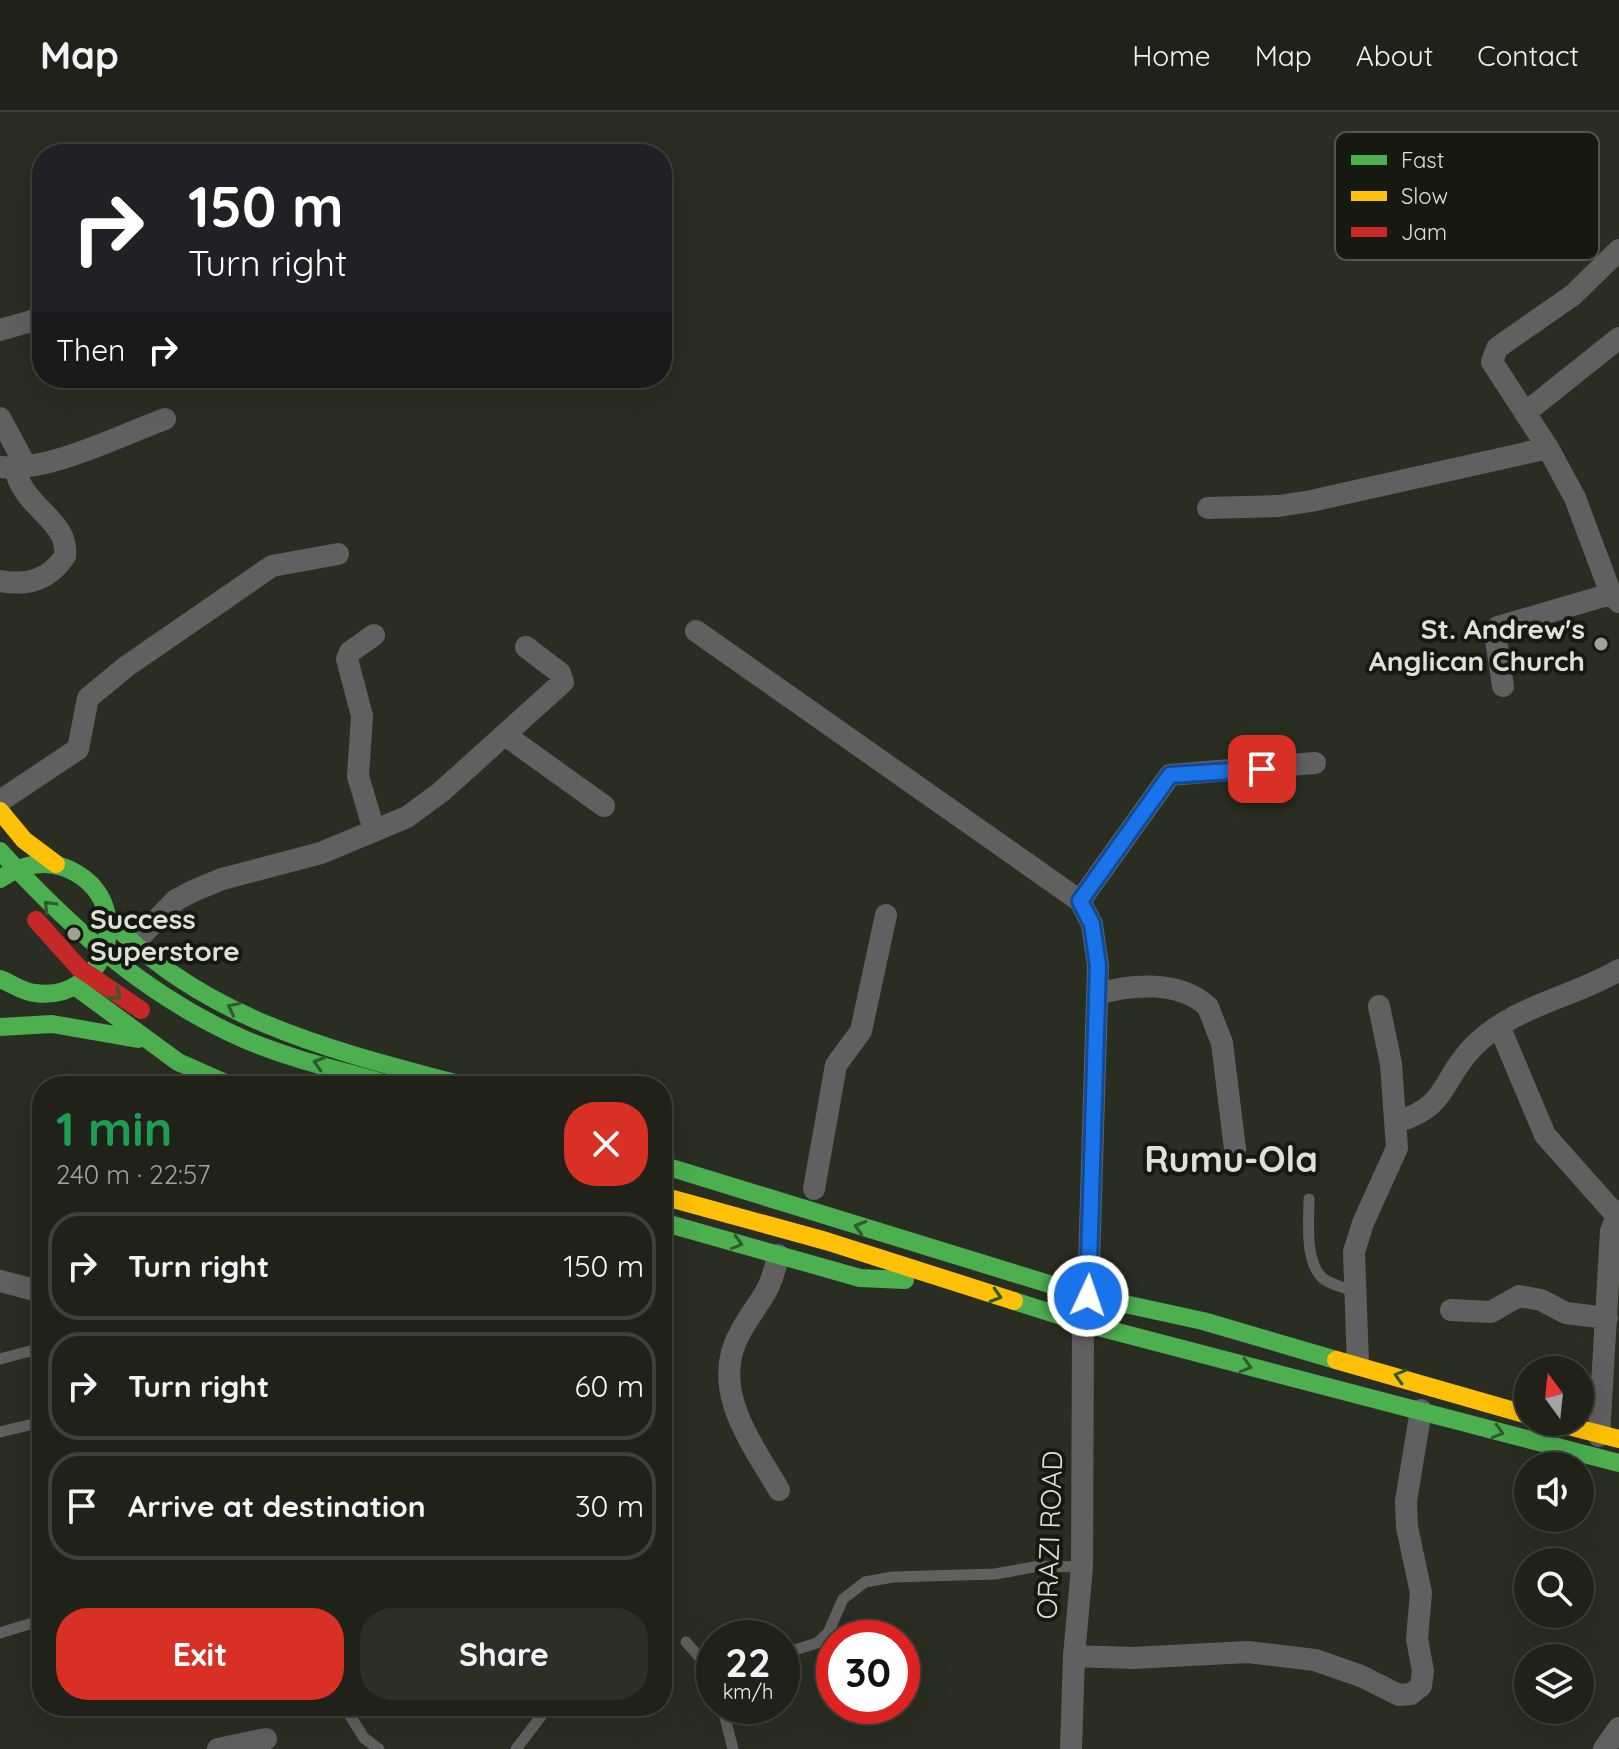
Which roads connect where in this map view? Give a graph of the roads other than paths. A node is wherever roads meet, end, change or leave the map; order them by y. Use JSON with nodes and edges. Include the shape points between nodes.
{"nodes":[{"id":1,"x":1619,"y":250,"type":"edge"},
{"id":2,"x":32,"y":321,"type":"edge"},
{"id":3,"x":0,"y":330,"type":"edge"},
{"id":4,"x":1619,"y":338,"type":"edge"},
{"id":5,"x":1525,"y":413,"type":"junction"},
{"id":6,"x":165,"y":419,"type":"dead end"},
{"id":7,"x":3,"y":431,"type":"edge"},
{"id":8,"x":1548,"y":448,"type":"junction"},
{"id":9,"x":13,"y":467,"type":"edge"},
{"id":10,"x":1208,"y":508,"type":"dead end"},
{"id":11,"x":338,"y":554,"type":"dead end"},
{"id":12,"x":0,"y":581,"type":"edge"},
{"id":13,"x":1615,"y":598,"type":"edge"},
{"id":14,"x":696,"y":631,"type":"dead end"},
{"id":15,"x":374,"y":635,"type":"dead end"},
{"id":16,"x":526,"y":647,"type":"dead end"},
{"id":17,"x":1503,"y":686,"type":"dead end"},
{"id":18,"x":505,"y":735,"type":"junction"},
{"id":19,"x":1315,"y":763,"type":"dead end"},
{"id":20,"x":0,"y":801,"type":"edge"},
{"id":21,"x":604,"y":806,"type":"dead end"},
{"id":22,"x":0,"y":811,"type":"edge"},
{"id":23,"x":374,"y":830,"type":"junction"},
{"id":24,"x":0,"y":851,"type":"edge"},
{"id":25,"x":56,"y":864,"type":"junction"},
{"id":26,"x":7,"y":889,"type":"edge"},
{"id":27,"x":1080,"y":901,"type":"junction"},
{"id":28,"x":886,"y":915,"type":"dead end"},
{"id":29,"x":109,"y":919,"type":"junction"},
{"id":30,"x":133,"y":944,"type":"junction"},
{"id":31,"x":1619,"y":970,"type":"edge"},
{"id":32,"x":5,"y":987,"type":"edge"},
{"id":33,"x":76,"y":987,"type":"junction"},
{"id":34,"x":1098,"y":994,"type":"junction"},
{"id":35,"x":1379,"y":1006,"type":"dead end"},
{"id":36,"x":154,"y":1017,"type":"dead end"},
{"id":37,"x":0,"y":1027,"type":"edge"},
{"id":38,"x":1500,"y":1028,"type":"junction"},
{"id":39,"x":150,"y":1042,"type":"junction"},
{"id":40,"x":210,"y":1076,"type":"edge"},
{"id":41,"x":361,"y":1076,"type":"edge"},
{"id":42,"x":428,"y":1076,"type":"edge"},
{"id":43,"x":1397,"y":1122,"type":"junction"},
{"id":44,"x":1235,"y":1149,"type":"dead end"},
{"id":45,"x":672,"y":1168,"type":"edge"},
{"id":46,"x":814,"y":1189,"type":"dead end"},
{"id":47,"x":672,"y":1199,"type":"edge"},
{"id":48,"x":1309,"y":1199,"type":"dead end"},
{"id":49,"x":1618,"y":1213,"type":"edge"},
{"id":50,"x":893,"y":1216,"type":"dead end"},
{"id":51,"x":672,"y":1225,"type":"edge"},
{"id":52,"x":943,"y":1252,"type":"junction"},
{"id":53,"x":778,"y":1255,"type":"junction"},
{"id":54,"x":926,"y":1274,"type":"junction"},
{"id":55,"x":0,"y":1281,"type":"edge"},
{"id":56,"x":32,"y":1289,"type":"edge"},
{"id":57,"x":1355,"y":1292,"type":"junction"},
{"id":58,"x":1088,"y":1296,"type":"junction"},
{"id":59,"x":1451,"y":1310,"type":"dead end"},
{"id":60,"x":1607,"y":1318,"type":"junction"},
{"id":61,"x":1083,"y":1323,"type":"junction"},
{"id":62,"x":32,"y":1351,"type":"edge"},
{"id":63,"x":0,"y":1359,"type":"edge"},
{"id":64,"x":1358,"y":1364,"type":"junction"},
{"id":65,"x":1421,"y":1410,"type":"junction"},
{"id":66,"x":1514,"y":1411,"type":"edge"},
{"id":67,"x":32,"y":1424,"type":"edge"},
{"id":68,"x":0,"y":1432,"type":"edge"},
{"id":69,"x":1609,"y":1437,"type":"edge"},
{"id":70,"x":1619,"y":1463,"type":"edge"},
{"id":71,"x":779,"y":1490,"type":"dead end"},
{"id":72,"x":1082,"y":1567,"type":"junction"},
{"id":73,"x":32,"y":1623,"type":"edge"},
{"id":74,"x":0,"y":1633,"type":"edge"},
{"id":75,"x":686,"y":1642,"type":"dead end"},
{"id":76,"x":800,"y":1648,"type":"edge"},
{"id":77,"x":696,"y":1653,"type":"edge"},
{"id":78,"x":1074,"y":1656,"type":"junction"},
{"id":79,"x":350,"y":1716,"type":"edge"},
{"id":80,"x":541,"y":1716,"type":"edge"},
{"id":81,"x":727,"y":1724,"type":"edge"},
{"id":82,"x":1619,"y":1728,"type":"edge"},
{"id":83,"x":266,"y":1739,"type":"dead end"},
{"id":84,"x":218,"y":1749,"type":"edge"},
{"id":85,"x":379,"y":1749,"type":"edge"},
{"id":86,"x":516,"y":1749,"type":"edge"},
{"id":87,"x":733,"y":1749,"type":"edge"},
{"id":88,"x":1071,"y":1749,"type":"edge"},
{"id":89,"x":1604,"y":1749,"type":"edge"}],
"edges":[{"from":1,"to":5,"type":"street","via":[[1573,295],[1492,355],[1495,370]]},
{"from":2,"to":3,"type":"street"},
{"from":4,"to":5,"type":"street"},
{"from":5,"to":8,"type":"street"},
{"from":6,"to":9,"type":"street","via":[[78,452]]},
{"from":7,"to":9,"type":"street"},
{"from":8,"to":10,"type":"street","via":[[1311,501]]},
{"from":8,"to":13,"type":"street","via":[[1575,498]]},
{"from":9,"to":12,"type":"street","via":[[23,493],[60,530],[65,556],[43,578],[15,584]]},
{"from":11,"to":20,"type":"street","via":[[272,566],[127,666],[88,698],[78,749]]},
{"from":13,"to":17,"type":"street","via":[[1498,627]]},
{"from":14,"to":27,"type":"street"},
{"from":15,"to":23,"type":"street","via":[[347,659],[362,716],[358,776]]},
{"from":16,"to":18,"type":"street","via":[[560,673],[563,682]]},
{"from":18,"to":21,"type":"street"},
{"from":18,"to":23,"type":"street","via":[[407,817]]},
{"from":19,"to":27,"type":"street","via":[[1170,775]]},
{"from":22,"to":25,"type":"main road","via":[[24,840]]},
{"from":23,"to":30,"type":"street","via":[[321,853],[193,891],[176,900]]},
{"from":41,"to":24,"type":"main road","one_way":true,"bridge":true,"via":[[247,1040],[145,987],[52,909]]},
{"from":25,"to":26,"type":"main road","via":[[20,867]]},
{"from":25,"to":29,"type":"main road","via":[[89,880]]},
{"from":26,"to":36,"type":"main road","one_way":true,"bridge":true,"via":[[79,968]]},
{"from":27,"to":34,"type":"street","via":[[1092,924]]},
{"from":28,"to":46,"type":"street","via":[[861,1031],[836,1065]]},
{"from":29,"to":30,"type":"main road"},
{"from":29,"to":33,"type":"main road","via":[[105,953]]},
{"from":42,"to":30,"type":"main road","one_way":true,"via":[[263,1023],[188,986]]},
{"from":31,"to":38,"type":"street","via":[[1543,1002]]},
{"from":32,"to":33,"type":"main road","via":[[38,995]]},
{"from":33,"to":39,"type":"main road"},
{"from":34,"to":44,"type":"street","via":[[1141,985],[1173,991],[1208,1007],[1222,1043]]},
{"from":34,"to":58,"type":"street"},
{"from":35,"to":43,"type":"street"},
{"from":37,"to":39,"type":"main road","via":[[24,1022],[69,1025]]},
{"from":38,"to":43,"type":"street","via":[[1473,1047],[1435,1104]]},
{"from":38,"to":49,"type":"street","via":[[1545,1135]]},
{"from":39,"to":40,"type":"main road"},
{"from":43,"to":57,"type":"street","via":[[1394,1159],[1354,1252]]},
{"from":52,"to":45,"type":"main road","one_way":true},
{"from":47,"to":54,"type":"main road"},
{"from":48,"to":57,"type":"lane","via":[[1318,1272]]},
{"from":49,"to":60,"type":"street","via":[[1611,1231]]},
{"from":50,"to":52,"type":"main road","via":[[927,1234]]},
{"from":51,"to":53,"type":"main road","one_way":true},
{"from":52,"to":58,"type":"main road"},
{"from":53,"to":54,"type":"main road","via":[[890,1282]]},
{"from":53,"to":71,"type":"street","via":[[771,1287],[738,1335],[727,1372],[738,1420]]},
{"from":54,"to":61,"type":"main road","one_way":true},
{"from":55,"to":56,"type":"street"},
{"from":57,"to":64,"type":"street"},
{"from":58,"to":64,"type":"main road"},
{"from":59,"to":60,"type":"street","via":[[1491,1312],[1519,1296],[1566,1313]]},
{"from":60,"to":69,"type":"street"},
{"from":61,"to":65,"type":"main road","one_way":true},
{"from":61,"to":72,"type":"street","name":"ORAZI ROAD"},
{"from":62,"to":63,"type":"lane"},
{"from":66,"to":64,"type":"main road","one_way":true},
{"from":65,"to":70,"type":"main road","one_way":true},
{"from":65,"to":78,"type":"street","via":[[1406,1501],[1421,1593],[1417,1639],[1423,1671],[1421,1686],[1411,1694],[1399,1695],[1315,1660],[1248,1652]]},
{"from":67,"to":68,"type":"lane"},
{"from":72,"to":76,"type":"lane","via":[[865,1582],[843,1599],[828,1633]]},
{"from":72,"to":78,"type":"street","name":"ORAZI ROAD"},
{"from":73,"to":74,"type":"lane"},
{"from":75,"to":77,"type":"lane"},
{"from":78,"to":88,"type":"street","name":"ORAZI ROAD"},
{"from":79,"to":85,"type":"lane","via":[[364,1738]]},
{"from":80,"to":86,"type":"lane"},
{"from":81,"to":87,"type":"lane"},
{"from":82,"to":89,"type":"street"},
{"from":83,"to":84,"type":"street"}]}
